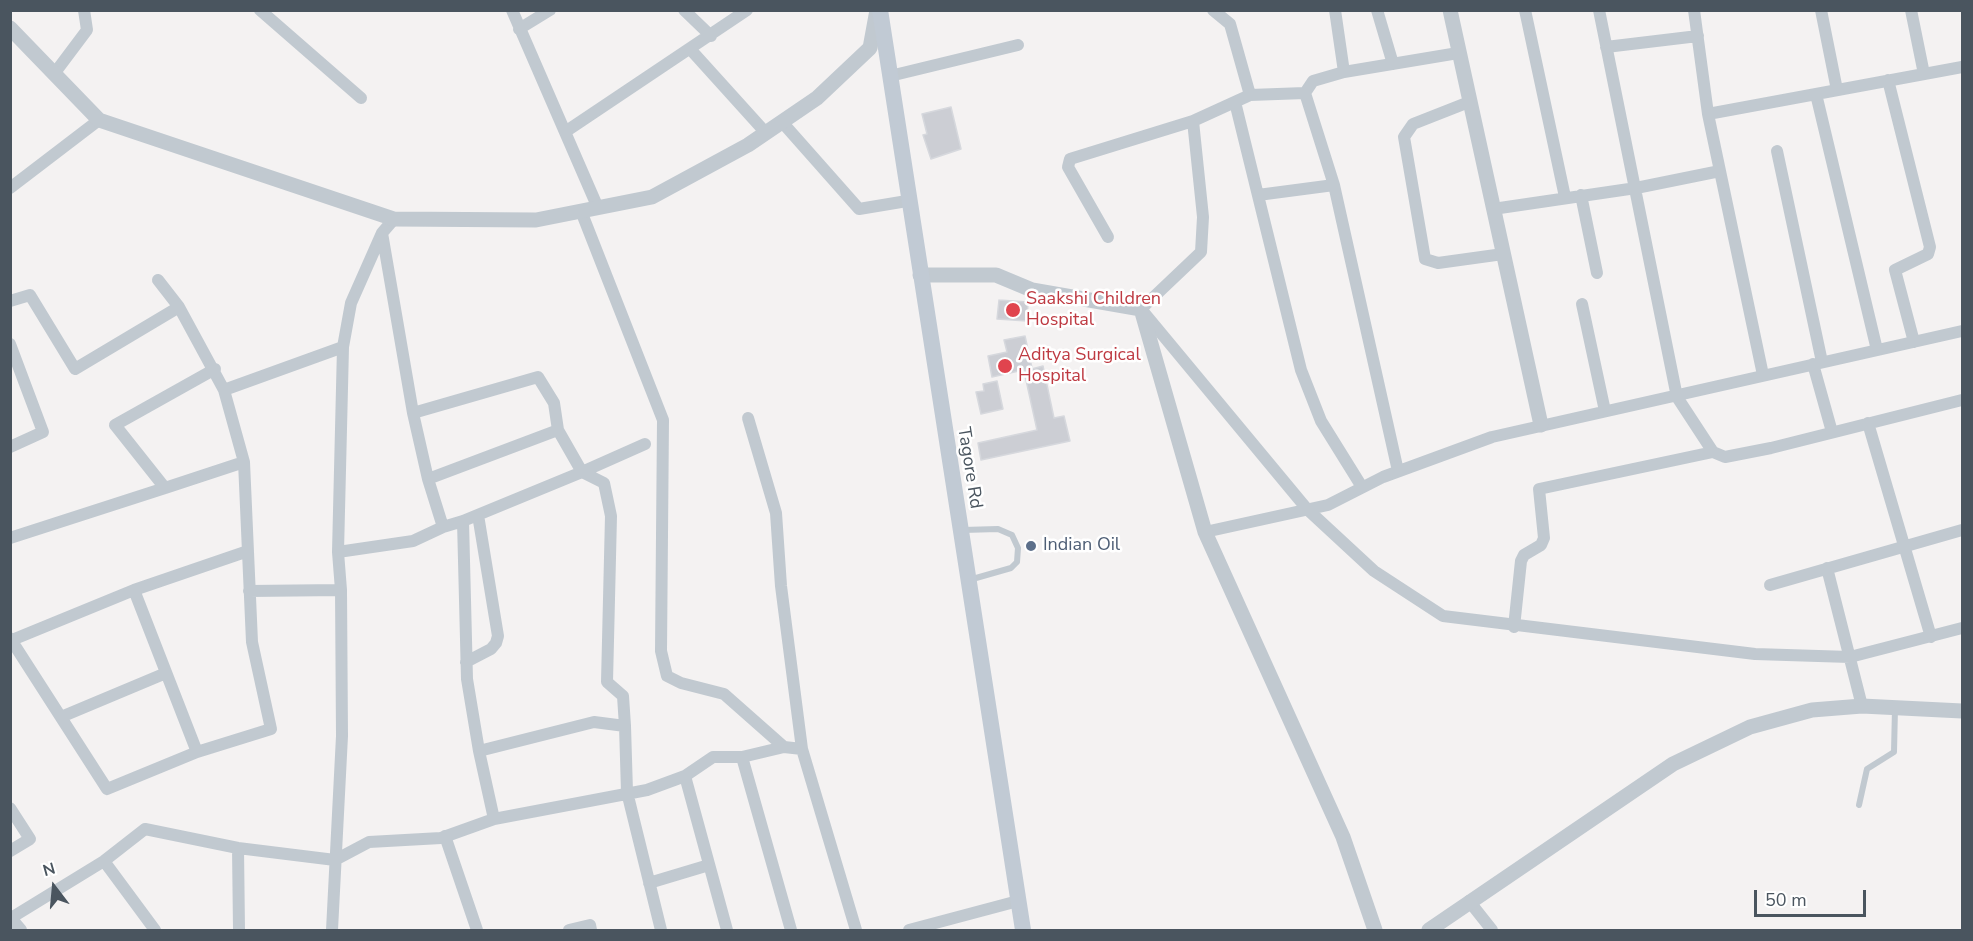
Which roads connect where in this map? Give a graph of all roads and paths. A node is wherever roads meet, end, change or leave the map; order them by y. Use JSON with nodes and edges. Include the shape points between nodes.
{"nodes":[{"id":1,"x":84,"y":10,"type":"edge"},
{"id":2,"x":260,"y":10,"type":"edge"},
{"id":3,"x":512,"y":10,"type":"edge"},
{"id":4,"x":550,"y":10,"type":"edge"},
{"id":5,"x":684,"y":10,"type":"edge"},
{"id":6,"x":747,"y":10,"type":"edge"},
{"id":7,"x":879,"y":10,"type":"edge"},
{"id":8,"x":1212,"y":10,"type":"edge"},
{"id":9,"x":1335,"y":10,"type":"edge"},
{"id":10,"x":1377,"y":10,"type":"edge"},
{"id":11,"x":1450,"y":10,"type":"edge"},
{"id":12,"x":1525,"y":10,"type":"edge"},
{"id":13,"x":1599,"y":10,"type":"edge"},
{"id":14,"x":1694,"y":10,"type":"edge"},
{"id":15,"x":1821,"y":10,"type":"edge"},
{"id":16,"x":1911,"y":10,"type":"edge"},
{"id":17,"x":10,"y":28,"type":"edge"},
{"id":18,"x":519,"y":28,"type":"junction"},
{"id":19,"x":711,"y":36,"type":"junction"},
{"id":20,"x":1698,"y":36,"type":"junction"},
{"id":21,"x":1018,"y":45,"type":"dead end"},
{"id":22,"x":1606,"y":46,"type":"junction"},
{"id":23,"x":691,"y":50,"type":"junction"},
{"id":24,"x":1458,"y":53,"type":"junction"},
{"id":25,"x":1393,"y":64,"type":"junction"},
{"id":26,"x":1962,"y":67,"type":"edge"},
{"id":27,"x":1344,"y":72,"type":"junction"},
{"id":28,"x":54,"y":74,"type":"junction"},
{"id":29,"x":1924,"y":74,"type":"junction"},
{"id":30,"x":890,"y":76,"type":"junction"},
{"id":31,"x":1888,"y":80,"type":"junction"},
{"id":32,"x":1837,"y":90,"type":"junction"},
{"id":33,"x":1305,"y":93,"type":"junction"},
{"id":34,"x":1816,"y":94,"type":"junction"},
{"id":35,"x":1250,"y":95,"type":"junction"},
{"id":36,"x":361,"y":98,"type":"dead end"},
{"id":37,"x":1235,"y":102,"type":"junction"},
{"id":38,"x":1469,"y":102,"type":"junction"},
{"id":39,"x":1708,"y":114,"type":"junction"},
{"id":40,"x":99,"y":120,"type":"junction"},
{"id":41,"x":1193,"y":121,"type":"junction"},
{"id":42,"x":782,"y":122,"type":"junction"},
{"id":43,"x":565,"y":132,"type":"junction"},
{"id":44,"x":766,"y":133,"type":"junction"},
{"id":45,"x":1777,"y":151,"type":"dead end"},
{"id":46,"x":1720,"y":171,"type":"junction"},
{"id":47,"x":1334,"y":185,"type":"junction"},
{"id":48,"x":10,"y":188,"type":"edge"},
{"id":49,"x":1636,"y":188,"type":"junction"},
{"id":50,"x":1258,"y":195,"type":"junction"},
{"id":51,"x":1581,"y":195,"type":"junction"},
{"id":52,"x":1565,"y":197,"type":"junction"},
{"id":53,"x":907,"y":201,"type":"junction"},
{"id":54,"x":598,"y":208,"type":"junction"},
{"id":55,"x":1493,"y":209,"type":"junction"},
{"id":56,"x":581,"y":211,"type":"junction"},
{"id":57,"x":394,"y":219,"type":"junction"},
{"id":58,"x":382,"y":233,"type":"junction"},
{"id":59,"x":1108,"y":237,"type":"dead end"},
{"id":60,"x":1503,"y":254,"type":"junction"},
{"id":61,"x":1597,"y":273,"type":"dead end"},
{"id":62,"x":920,"y":275,"type":"junction"},
{"id":63,"x":158,"y":280,"type":"dead end"},
{"id":64,"x":10,"y":301,"type":"edge"},
{"id":65,"x":1582,"y":304,"type":"dead end"},
{"id":66,"x":179,"y":307,"type":"junction"},
{"id":67,"x":1141,"y":309,"type":"junction"},
{"id":68,"x":1962,"y":331,"type":"edge"},
{"id":69,"x":1914,"y":342,"type":"junction"},
{"id":70,"x":10,"y":344,"type":"edge"},
{"id":71,"x":343,"y":347,"type":"junction"},
{"id":72,"x":1877,"y":350,"type":"junction"},
{"id":73,"x":1818,"y":363,"type":"junction"},
{"id":74,"x":215,"y":369,"type":"junction"},
{"id":75,"x":1763,"y":375,"type":"junction"},
{"id":76,"x":224,"y":390,"type":"junction"},
{"id":77,"x":1677,"y":397,"type":"junction"},
{"id":78,"x":1962,"y":400,"type":"edge"},
{"id":79,"x":1605,"y":411,"type":"junction"},
{"id":80,"x":413,"y":413,"type":"junction"},
{"id":81,"x":748,"y":418,"type":"dead end"},
{"id":82,"x":1868,"y":423,"type":"junction"},
{"id":83,"x":1541,"y":425,"type":"junction"},
{"id":84,"x":558,"y":430,"type":"junction"},
{"id":85,"x":1832,"y":432,"type":"junction"},
{"id":86,"x":645,"y":444,"type":"dead end"},
{"id":87,"x":10,"y":447,"type":"edge"},
{"id":88,"x":1713,"y":452,"type":"junction"},
{"id":89,"x":244,"y":462,"type":"junction"},
{"id":90,"x":1398,"y":471,"type":"junction"},
{"id":91,"x":582,"y":472,"type":"junction"},
{"id":92,"x":428,"y":479,"type":"junction"},
{"id":93,"x":1362,"y":487,"type":"junction"},
{"id":94,"x":165,"y":488,"type":"junction"},
{"id":95,"x":1307,"y":509,"type":"junction"},
{"id":96,"x":478,"y":515,"type":"junction"},
{"id":97,"x":463,"y":521,"type":"junction"},
{"id":98,"x":443,"y":527,"type":"junction"},
{"id":99,"x":959,"y":530,"type":"junction"},
{"id":100,"x":1962,"y":530,"type":"edge"},
{"id":101,"x":1205,"y":532,"type":"junction"},
{"id":102,"x":10,"y":538,"type":"edge"},
{"id":103,"x":1904,"y":546,"type":"junction"},
{"id":104,"x":248,"y":551,"type":"junction"},
{"id":105,"x":338,"y":552,"type":"junction"},
{"id":106,"x":1827,"y":568,"type":"junction"},
{"id":107,"x":967,"y":581,"type":"junction"},
{"id":108,"x":1770,"y":585,"type":"dead end"},
{"id":109,"x":134,"y":590,"type":"junction"},
{"id":110,"x":341,"y":590,"type":"junction"},
{"id":111,"x":249,"y":591,"type":"junction"},
{"id":112,"x":1514,"y":627,"type":"junction"},
{"id":113,"x":1962,"y":628,"type":"edge"},
{"id":114,"x":1931,"y":637,"type":"junction"},
{"id":115,"x":11,"y":639,"type":"edge"},
{"id":116,"x":1850,"y":657,"type":"junction"},
{"id":117,"x":466,"y":662,"type":"junction"},
{"id":118,"x":166,"y":673,"type":"junction"},
{"id":119,"x":1862,"y":706,"type":"junction"},
{"id":120,"x":1895,"y":708,"type":"junction"},
{"id":121,"x":1962,"y":711,"type":"edge"},
{"id":122,"x":61,"y":717,"type":"junction"},
{"id":123,"x":625,"y":726,"type":"junction"},
{"id":124,"x":784,"y":747,"type":"junction"},
{"id":125,"x":802,"y":749,"type":"junction"},
{"id":126,"x":479,"y":751,"type":"junction"},
{"id":127,"x":197,"y":752,"type":"junction"},
{"id":128,"x":742,"y":757,"type":"junction"},
{"id":129,"x":685,"y":776,"type":"junction"},
{"id":130,"x":627,"y":792,"type":"junction"},
{"id":131,"x":1859,"y":805,"type":"dead end"},
{"id":132,"x":10,"y":808,"type":"edge"},
{"id":133,"x":494,"y":819,"type":"junction"},
{"id":134,"x":444,"y":836,"type":"junction"},
{"id":135,"x":238,"y":848,"type":"junction"},
{"id":136,"x":10,"y":851,"type":"edge"},
{"id":137,"x":334,"y":860,"type":"junction"},
{"id":138,"x":104,"y":861,"type":"junction"},
{"id":139,"x":709,"y":865,"type":"junction"},
{"id":140,"x":649,"y":883,"type":"junction"},
{"id":141,"x":1018,"y":901,"type":"junction"},
{"id":142,"x":1469,"y":901,"type":"junction"},
{"id":143,"x":11,"y":917,"type":"edge"},
{"id":144,"x":21,"y":930,"type":"edge"},
{"id":145,"x":155,"y":930,"type":"edge"},
{"id":146,"x":239,"y":930,"type":"edge"},
{"id":147,"x":332,"y":930,"type":"edge"},
{"id":148,"x":477,"y":930,"type":"edge"},
{"id":149,"x":569,"y":930,"type":"edge"},
{"id":150,"x":591,"y":930,"type":"edge"},
{"id":151,"x":661,"y":930,"type":"edge"},
{"id":152,"x":727,"y":930,"type":"edge"},
{"id":153,"x":791,"y":930,"type":"edge"},
{"id":154,"x":856,"y":930,"type":"edge"},
{"id":155,"x":909,"y":930,"type":"edge"},
{"id":156,"x":1023,"y":930,"type":"edge"},
{"id":157,"x":1375,"y":930,"type":"edge"},
{"id":158,"x":1429,"y":930,"type":"edge"},
{"id":159,"x":1492,"y":930,"type":"edge"}],
"edges":[{"from":1,"to":28,"type":"street","via":[[87,30]]},
{"from":2,"to":36,"type":"street"},
{"from":3,"to":18,"type":"street"},
{"from":4,"to":18,"type":"street"},
{"from":5,"to":19,"type":"street"},
{"from":6,"to":19,"type":"street"},
{"from":7,"to":30,"type":"main road","name":"Tagore Rd"},
{"from":7,"to":42,"type":"street","via":[[870,48],[817,98]]},
{"from":8,"to":35,"type":"street","via":[[1230,24]]},
{"from":9,"to":27,"type":"street"},
{"from":10,"to":25,"type":"street"},
{"from":11,"to":24,"type":"street"},
{"from":12,"to":52,"type":"street"},
{"from":13,"to":22,"type":"street"},
{"from":14,"to":20,"type":"street"},
{"from":15,"to":32,"type":"street"},
{"from":16,"to":29,"type":"street"},
{"from":17,"to":28,"type":"street"},
{"from":18,"to":43,"type":"street"},
{"from":19,"to":23,"type":"street"},
{"from":20,"to":22,"type":"street"},
{"from":20,"to":39,"type":"street"},
{"from":21,"to":30,"type":"street"},
{"from":22,"to":49,"type":"street"},
{"from":23,"to":43,"type":"street"},
{"from":23,"to":44,"type":"street"},
{"from":24,"to":25,"type":"street"},
{"from":24,"to":38,"type":"street"},
{"from":25,"to":27,"type":"street"},
{"from":26,"to":29,"type":"street"},
{"from":27,"to":33,"type":"street","via":[[1313,81]]},
{"from":28,"to":40,"type":"street"},
{"from":29,"to":31,"type":"street"},
{"from":30,"to":53,"type":"main road","name":"Tagore Rd"},
{"from":31,"to":32,"type":"street"},
{"from":31,"to":69,"type":"street","via":[[1930,247],[1928,254],[1895,270]]},
{"from":32,"to":34,"type":"street"},
{"from":33,"to":35,"type":"street"},
{"from":33,"to":47,"type":"street"},
{"from":34,"to":39,"type":"street"},
{"from":34,"to":72,"type":"street"},
{"from":35,"to":37,"type":"street"},
{"from":37,"to":41,"type":"street"},
{"from":37,"to":50,"type":"street"},
{"from":38,"to":55,"type":"street"},
{"from":38,"to":60,"type":"street","via":[[1413,124],[1404,137],[1425,260],[1438,263]]},
{"from":39,"to":46,"type":"street"},
{"from":40,"to":48,"type":"street"},
{"from":40,"to":57,"type":"street"},
{"from":41,"to":59,"type":"street","via":[[1070,159],[1068,167]]},
{"from":41,"to":67,"type":"street","via":[[1203,217],[1201,252]]},
{"from":42,"to":44,"type":"street"},
{"from":42,"to":53,"type":"street","via":[[859,209]]},
{"from":43,"to":54,"type":"street"},
{"from":44,"to":54,"type":"street","via":[[652,197]]},
{"from":45,"to":73,"type":"street"},
{"from":46,"to":49,"type":"street"},
{"from":46,"to":75,"type":"street"},
{"from":47,"to":50,"type":"street"},
{"from":47,"to":90,"type":"street"},
{"from":49,"to":51,"type":"street"},
{"from":49,"to":77,"type":"street"},
{"from":50,"to":93,"type":"street","via":[[1301,370],[1321,421]]},
{"from":51,"to":52,"type":"street"},
{"from":51,"to":61,"type":"street"},
{"from":52,"to":55,"type":"street"},
{"from":53,"to":62,"type":"main road","name":"Tagore Rd"},
{"from":54,"to":56,"type":"street"},
{"from":55,"to":60,"type":"street"},
{"from":56,"to":57,"type":"street","via":[[536,220]]},
{"from":56,"to":124,"type":"street","via":[[663,420],[661,651],[667,676],[724,694]]},
{"from":57,"to":58,"type":"street"},
{"from":58,"to":71,"type":"street","via":[[351,303]]},
{"from":58,"to":80,"type":"street"},
{"from":60,"to":83,"type":"street"},
{"from":62,"to":67,"type":"street","via":[[996,275],[1032,290]]},
{"from":62,"to":99,"type":"main road","name":"Tagore Rd"},
{"from":63,"to":66,"type":"street"},
{"from":64,"to":66,"type":"street","via":[[30,295],[75,369]]},
{"from":65,"to":79,"type":"street"},
{"from":66,"to":74,"type":"street"},
{"from":67,"to":95,"type":"street"},
{"from":67,"to":101,"type":"street"},
{"from":68,"to":69,"type":"street"},
{"from":69,"to":72,"type":"street"},
{"from":70,"to":87,"type":"street","via":[[43,432]]},
{"from":71,"to":76,"type":"street"},
{"from":71,"to":105,"type":"street"},
{"from":72,"to":73,"type":"street"},
{"from":73,"to":75,"type":"street"},
{"from":73,"to":85,"type":"street"},
{"from":74,"to":76,"type":"street"},
{"from":74,"to":94,"type":"street","via":[[115,425]]},
{"from":75,"to":77,"type":"street"},
{"from":76,"to":89,"type":"street"},
{"from":77,"to":79,"type":"street"},
{"from":77,"to":88,"type":"street"},
{"from":78,"to":82,"type":"street"},
{"from":79,"to":83,"type":"street"},
{"from":80,"to":84,"type":"street","via":[[538,377],[554,403]]},
{"from":80,"to":92,"type":"street"},
{"from":81,"to":125,"type":"street","via":[[776,513],[781,586]]},
{"from":82,"to":85,"type":"street"},
{"from":82,"to":103,"type":"street"},
{"from":83,"to":90,"type":"street","via":[[1492,437]]},
{"from":84,"to":91,"type":"street"},
{"from":84,"to":92,"type":"street"},
{"from":85,"to":88,"type":"street","via":[[1725,457]]},
{"from":86,"to":91,"type":"street"},
{"from":88,"to":112,"type":"street","via":[[1539,489],[1544,538],[1521,561]]},
{"from":89,"to":94,"type":"street"},
{"from":89,"to":104,"type":"street"},
{"from":90,"to":93,"type":"street"},
{"from":91,"to":96,"type":"street"},
{"from":91,"to":123,"type":"street","via":[[604,483],[611,516],[607,682],[623,696]]},
{"from":92,"to":98,"type":"street"},
{"from":93,"to":95,"type":"street","via":[[1328,505]]},
{"from":94,"to":102,"type":"street"},
{"from":95,"to":101,"type":"street"},
{"from":95,"to":112,"type":"street","via":[[1374,571],[1443,616]]},
{"from":96,"to":97,"type":"street"},
{"from":96,"to":117,"type":"street","via":[[498,636],[491,649]]},
{"from":97,"to":98,"type":"street"},
{"from":97,"to":117,"type":"street"},
{"from":98,"to":105,"type":"street","via":[[413,542]]},
{"from":99,"to":107,"type":"main road","name":"Tagore Rd"},
{"from":99,"to":107,"type":"lane","via":[[998,528],[1012,535],[1018,548],[1017,561],[1011,568]]},
{"from":100,"to":103,"type":"street"},
{"from":101,"to":157,"type":"street","via":[[1343,837]]},
{"from":103,"to":106,"type":"street"},
{"from":103,"to":114,"type":"street"},
{"from":104,"to":109,"type":"street"},
{"from":104,"to":111,"type":"street"},
{"from":105,"to":110,"type":"street"},
{"from":106,"to":108,"type":"street"},
{"from":106,"to":116,"type":"street"},
{"from":107,"to":141,"type":"main road","name":"Tagore Rd"},
{"from":109,"to":115,"type":"street"},
{"from":109,"to":118,"type":"street"},
{"from":110,"to":111,"type":"street"},
{"from":110,"to":137,"type":"street","via":[[342,736]]},
{"from":111,"to":127,"type":"street","via":[[252,642],[271,729]]},
{"from":112,"to":116,"type":"street","via":[[1755,654]]},
{"from":113,"to":114,"type":"street"},
{"from":114,"to":116,"type":"street"},
{"from":115,"to":122,"type":"street"},
{"from":116,"to":119,"type":"street"},
{"from":117,"to":126,"type":"street"},
{"from":118,"to":122,"type":"street"},
{"from":118,"to":127,"type":"street"},
{"from":119,"to":120,"type":"street"},
{"from":119,"to":142,"type":"street","via":[[1812,710],[1750,727],[1673,764]]},
{"from":120,"to":121,"type":"street"},
{"from":120,"to":131,"type":"lane","via":[[1894,752],[1867,769]]},
{"from":122,"to":127,"type":"street","via":[[107,789]]},
{"from":123,"to":126,"type":"street","via":[[594,722]]},
{"from":123,"to":130,"type":"street"},
{"from":124,"to":125,"type":"street"},
{"from":124,"to":128,"type":"street"},
{"from":125,"to":154,"type":"street"},
{"from":126,"to":133,"type":"street"},
{"from":128,"to":129,"type":"street","via":[[713,757]]},
{"from":128,"to":153,"type":"street"},
{"from":129,"to":130,"type":"street","via":[[646,790]]},
{"from":129,"to":139,"type":"street"},
{"from":130,"to":133,"type":"street"},
{"from":130,"to":140,"type":"street"},
{"from":132,"to":136,"type":"street","via":[[30,839]]},
{"from":133,"to":134,"type":"street"},
{"from":134,"to":137,"type":"street","via":[[369,842]]},
{"from":134,"to":148,"type":"street"},
{"from":135,"to":137,"type":"street"},
{"from":135,"to":138,"type":"street","via":[[145,829]]},
{"from":135,"to":146,"type":"street"},
{"from":137,"to":147,"type":"street"},
{"from":138,"to":143,"type":"street"},
{"from":138,"to":145,"type":"street"},
{"from":139,"to":140,"type":"street"},
{"from":139,"to":152,"type":"street"},
{"from":140,"to":151,"type":"street"},
{"from":141,"to":155,"type":"street"},
{"from":141,"to":156,"type":"main road","name":"Tagore Rd"},
{"from":142,"to":158,"type":"street"},
{"from":142,"to":159,"type":"street"},
{"from":143,"to":144,"type":"street"},
{"from":149,"to":150,"type":"street","via":[[590,925]]}]}
